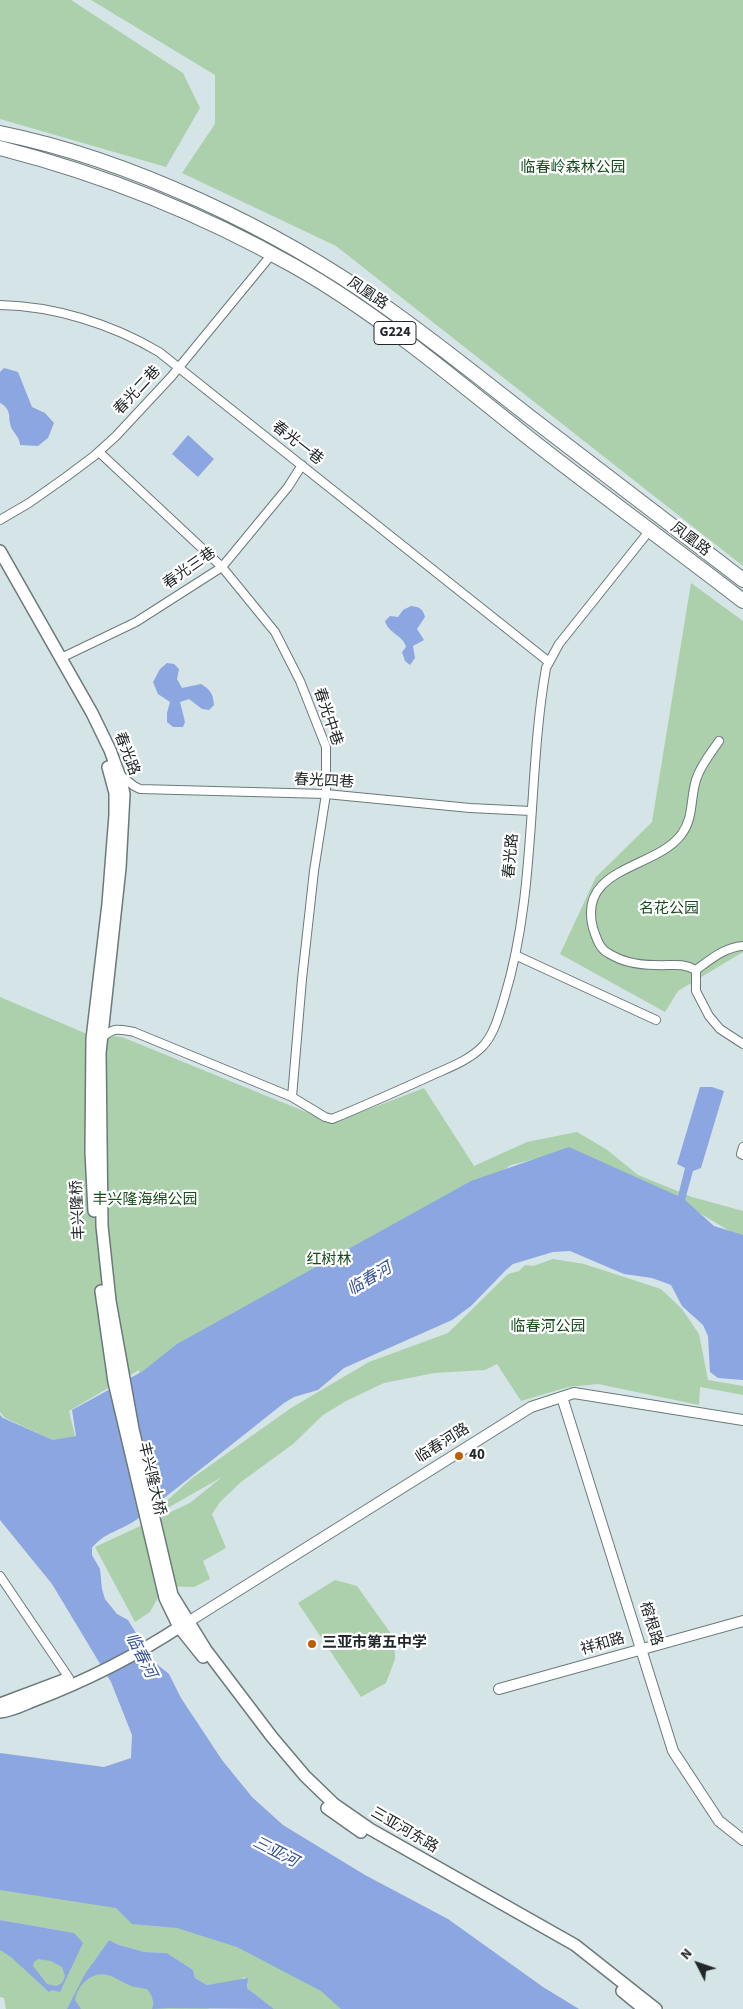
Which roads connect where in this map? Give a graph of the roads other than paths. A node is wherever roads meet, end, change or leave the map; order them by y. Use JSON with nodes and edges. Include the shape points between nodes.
{"nodes":[{"id":1,"x":0,"y":133,"type":"edge"},
{"id":2,"x":0,"y":148,"type":"edge"},
{"id":3,"x":272,"y":254,"type":"junction"},
{"id":4,"x":0,"y":305,"type":"edge"},
{"id":5,"x":179,"y":367,"type":"junction"},
{"id":6,"x":99,"y":452,"type":"junction"},
{"id":7,"x":302,"y":465,"type":"junction"},
{"id":8,"x":0,"y":520,"type":"edge"},
{"id":9,"x":650,"y":530,"type":"junction"},
{"id":10,"x":0,"y":551,"type":"edge"},
{"id":11,"x":0,"y":564,"type":"edge"},
{"id":12,"x":222,"y":567,"type":"junction"},
{"id":13,"x":743,"y":580,"type":"edge"},
{"id":14,"x":743,"y":601,"type":"edge"},
{"id":15,"x":61,"y":658,"type":"junction"},
{"id":16,"x":549,"y":662,"type":"junction"},
{"id":17,"x":719,"y":741,"type":"dead end"},
{"id":18,"x":119,"y":774,"type":"junction"},
{"id":19,"x":326,"y":794,"type":"junction"},
{"id":20,"x":532,"y":811,"type":"junction"},
{"id":21,"x":743,"y":946,"type":"edge"},
{"id":22,"x":515,"y":955,"type":"junction"},
{"id":23,"x":696,"y":970,"type":"junction"},
{"id":24,"x":656,"y":1020,"type":"dead end"},
{"id":25,"x":101,"y":1040,"type":"junction"},
{"id":26,"x":743,"y":1044,"type":"edge"},
{"id":27,"x":96,"y":1053,"type":"junction"},
{"id":28,"x":292,"y":1097,"type":"junction"},
{"id":29,"x":743,"y":1147,"type":"edge"},
{"id":30,"x":743,"y":1154,"type":"edge"},
{"id":31,"x":116,"y":1364,"type":"joint"},
{"id":32,"x":562,"y":1397,"type":"junction"},
{"id":33,"x":743,"y":1420,"type":"edge"},
{"id":34,"x":0,"y":1576,"type":"edge"},
{"id":35,"x":743,"y":1621,"type":"edge"},
{"id":36,"x":181,"y":1623,"type":"junction"},
{"id":37,"x":642,"y":1650,"type":"junction"},
{"id":38,"x":77,"y":1677,"type":"junction"},
{"id":39,"x":499,"y":1689,"type":"dead end"},
{"id":40,"x":0,"y":1704,"type":"edge"},
{"id":41,"x":0,"y":1712,"type":"edge"},
{"id":42,"x":743,"y":1840,"type":"edge"},
{"id":43,"x":644,"y":2009,"type":"edge"},
{"id":44,"x":656,"y":2009,"type":"edge"}],
"edges":[{"from":1,"to":13,"type":"highway","name":"凤凰路","number":"G224","via":[[85,155],[165,186],[242,220],[314,261],[382,304]]},
{"from":2,"to":3,"type":"highway","name":"凤凰路","number":"G224","via":[[100,177],[183,211]]},
{"from":3,"to":5,"type":"street","name":"春光二巷"},
{"from":3,"to":9,"type":"highway","name":"凤凰路","number":"G224","via":[[420,351]]},
{"from":4,"to":5,"type":"street","name":"春光一巷","via":[[64,314],[107,326],[145,344]]},
{"from":5,"to":6,"type":"street","name":"春光二巷"},
{"from":5,"to":7,"type":"street","name":"春光一巷"},
{"from":6,"to":8,"type":"street","name":"春光二巷"},
{"from":6,"to":12,"type":"street","name":"春光中巷"},
{"from":7,"to":12,"type":"street","name":"春光三巷","via":[[288,487]]},
{"from":7,"to":16,"type":"street","name":"春光一巷"},
{"from":9,"to":14,"type":"highway","name":"凤凰路","number":"G224"},
{"from":9,"to":16,"type":"street","name":"春光路","via":[[559,644]]},
{"from":10,"to":15,"type":"main road","name":"春光路"},
{"from":11,"to":27,"type":"main road","name":"春光路","via":[[83,712],[115,793]]},
{"from":12,"to":15,"type":"street","name":"春光三巷","via":[[136,622]]},
{"from":12,"to":19,"type":"street","name":"春光中巷","via":[[275,632],[300,681],[326,747]]},
{"from":15,"to":18,"type":"main road","name":"春光路","via":[[92,713]]},
{"from":16,"to":20,"type":"street","name":"春光路","via":[[543,686]]},
{"from":17,"to":23,"type":"street","via":[[699,771],[690,820],[681,835],[668,848],[608,879],[595,898],[590,915],[596,941],[606,953],[636,963],[683,964]]},
{"from":18,"to":19,"type":"street","name":"春光四巷","via":[[140,789]]},
{"from":18,"to":25,"type":"main road","name":"春光路","via":[[124,794],[123,816]]},
{"from":19,"to":20,"type":"street","name":"春光四巷"},
{"from":19,"to":28,"type":"street","name":"春光中巷","via":[[314,871]]},
{"from":20,"to":22,"type":"street","name":"春光路"},
{"from":21,"to":23,"type":"street","via":[[726,950]]},
{"from":22,"to":24,"type":"street"},
{"from":22,"to":28,"type":"street","name":"春光路","via":[[492,1034],[471,1056],[332,1119]]},
{"from":23,"to":26,"type":"street","via":[[696,991],[709,1016],[720,1029]]},
{"from":25,"to":27,"type":"main road","name":"春光路"},
{"from":25,"to":28,"type":"street","via":[[108,1032],[117,1029],[134,1032]]},
{"from":27,"to":31,"type":"main road","name":"丰兴隆桥","via":[[97,1200]]},
{"from":29,"to":30,"type":"street"},
{"from":31,"to":36,"type":"main road","name":"丰兴隆大桥","via":[[168,1596]]},
{"from":32,"to":33,"type":"street","name":"临春河路","via":[[574,1393]]},
{"from":32,"to":36,"type":"street","name":"临春河路","via":[[531,1407]]},
{"from":32,"to":37,"type":"street","name":"榕根路"},
{"from":34,"to":38,"type":"street"},
{"from":35,"to":37,"type":"street","name":"祥和路"},
{"from":36,"to":38,"type":"main road","via":[[148,1643]]},
{"from":36,"to":43,"type":"main road","name":"三亚河东路","via":[[291,1772],[330,1810],[368,1836],[561,1944]]},
{"from":36,"to":44,"type":"main road","name":"三亚河东路","via":[[206,1650],[276,1743],[334,1804],[370,1829],[575,1945]]},
{"from":37,"to":39,"type":"street","name":"祥和路"},
{"from":37,"to":42,"type":"street","name":"榕根路","via":[[673,1751],[719,1821]]},
{"from":38,"to":40,"type":"main road"},
{"from":38,"to":41,"type":"main road","via":[[47,1696]]}]}
